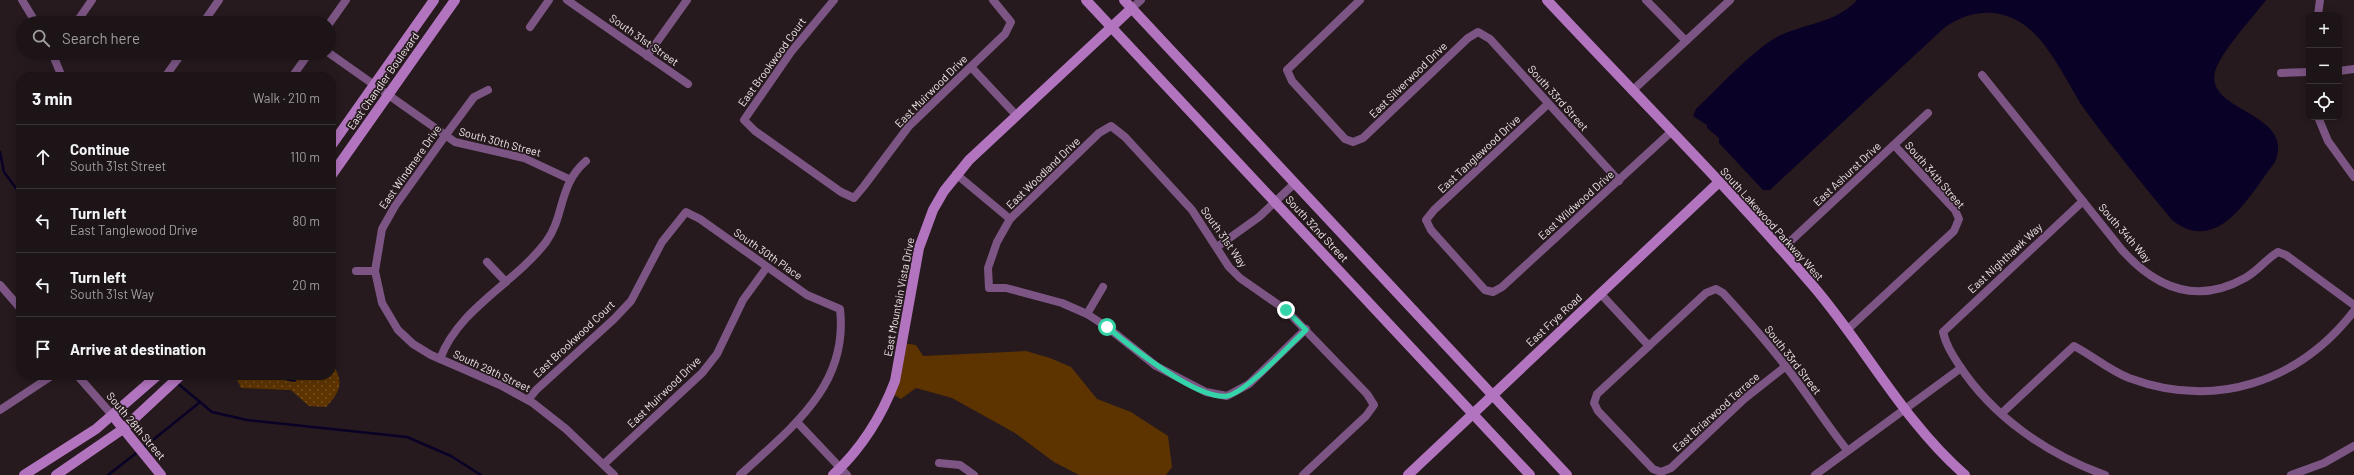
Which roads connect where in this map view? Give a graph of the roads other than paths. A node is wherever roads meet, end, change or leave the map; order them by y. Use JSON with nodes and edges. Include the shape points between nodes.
{"nodes":[{"id":1,"x":22,"y":0,"type":"edge"},
{"id":2,"x":92,"y":0,"type":"edge"},
{"id":3,"x":219,"y":0,"type":"edge"},
{"id":4,"x":346,"y":0,"type":"edge"},
{"id":5,"x":434,"y":0,"type":"edge"},
{"id":6,"x":455,"y":0,"type":"edge"},
{"id":7,"x":549,"y":0,"type":"edge"},
{"id":8,"x":568,"y":0,"type":"edge"},
{"id":9,"x":687,"y":0,"type":"edge"},
{"id":10,"x":834,"y":0,"type":"edge"},
{"id":11,"x":993,"y":0,"type":"edge"},
{"id":12,"x":1086,"y":0,"type":"edge"},
{"id":13,"x":1124,"y":0,"type":"edge"},
{"id":14,"x":1141,"y":0,"type":"edge"},
{"id":15,"x":1360,"y":0,"type":"edge"},
{"id":16,"x":1547,"y":0,"type":"edge"},
{"id":17,"x":1646,"y":0,"type":"edge"},
{"id":18,"x":1730,"y":0,"type":"edge"},
{"id":19,"x":2320,"y":0,"type":"edge"},
{"id":20,"x":1132,"y":8,"type":"junction"},
{"id":21,"x":2318,"y":12,"type":"edge"},
{"id":22,"x":32,"y":16,"type":"edge"},
{"id":23,"x":81,"y":16,"type":"edge"},
{"id":24,"x":208,"y":16,"type":"edge"},
{"id":25,"x":335,"y":16,"type":"edge"},
{"id":26,"x":530,"y":27,"type":"dead end"},
{"id":27,"x":1112,"y":27,"type":"junction"},
{"id":28,"x":1478,"y":32,"type":"joint"},
{"id":29,"x":1686,"y":41,"type":"junction"},
{"id":30,"x":647,"y":56,"type":"junction"},
{"id":31,"x":336,"y":58,"type":"edge"},
{"id":32,"x":55,"y":60,"type":"edge"},
{"id":33,"x":177,"y":60,"type":"edge"},
{"id":34,"x":304,"y":60,"type":"edge"},
{"id":35,"x":971,"y":67,"type":"junction"},
{"id":36,"x":2354,"y":69,"type":"edge"},
{"id":37,"x":2342,"y":71,"type":"edge"},
{"id":38,"x":60,"y":72,"type":"edge"},
{"id":39,"x":169,"y":72,"type":"edge"},
{"id":40,"x":296,"y":72,"type":"edge"},
{"id":41,"x":2306,"y":72,"type":"edge"},
{"id":42,"x":2281,"y":73,"type":"dead end"},
{"id":43,"x":1982,"y":75,"type":"dead end"},
{"id":44,"x":688,"y":84,"type":"dead end"},
{"id":45,"x":373,"y":86,"type":"junction"},
{"id":46,"x":488,"y":90,"type":"dead end"},
{"id":47,"x":1632,"y":91,"type":"junction"},
{"id":48,"x":387,"y":95,"type":"junction"},
{"id":49,"x":1548,"y":104,"type":"junction"},
{"id":50,"x":1928,"y":113,"type":"dead end"},
{"id":51,"x":1017,"y":116,"type":"junction"},
{"id":52,"x":2319,"y":120,"type":"edge"},
{"id":53,"x":1111,"y":126,"type":"joint"},
{"id":54,"x":1671,"y":132,"type":"junction"},
{"id":55,"x":445,"y":136,"type":"junction"},
{"id":56,"x":336,"y":139,"type":"edge"},
{"id":57,"x":1894,"y":145,"type":"junction"},
{"id":58,"x":586,"y":160,"type":"dead end"},
{"id":59,"x":336,"y":169,"type":"edge"},
{"id":60,"x":956,"y":174,"type":"junction"},
{"id":61,"x":2354,"y":177,"type":"edge"},
{"id":62,"x":570,"y":179,"type":"junction"},
{"id":63,"x":1619,"y":180,"type":"junction"},
{"id":64,"x":1295,"y":183,"type":"junction"},
{"id":65,"x":1718,"y":183,"type":"junction"},
{"id":66,"x":854,"y":198,"type":"joint"},
{"id":67,"x":1274,"y":201,"type":"junction"},
{"id":68,"x":2083,"y":201,"type":"junction"},
{"id":69,"x":686,"y":212,"type":"joint"},
{"id":70,"x":1010,"y":219,"type":"junction"},
{"id":71,"x":1217,"y":247,"type":"junction"},
{"id":72,"x":1781,"y":250,"type":"junction"},
{"id":73,"x":487,"y":262,"type":"dead end"},
{"id":74,"x":767,"y":267,"type":"junction"},
{"id":75,"x":356,"y":271,"type":"dead end"},
{"id":76,"x":374,"y":271,"type":"junction"},
{"id":77,"x":506,"y":282,"type":"junction"},
{"id":78,"x":1,"y":287,"type":"edge"},
{"id":79,"x":1103,"y":287,"type":"dead end"},
{"id":80,"x":1493,"y":292,"type":"joint"},
{"id":81,"x":1600,"y":293,"type":"junction"},
{"id":82,"x":382,"y":303,"type":"joint"},
{"id":83,"x":16,"y":304,"type":"edge"},
{"id":84,"x":2354,"y":305,"type":"edge"},
{"id":85,"x":2354,"y":310,"type":"edge"},
{"id":86,"x":1087,"y":314,"type":"junction"},
{"id":87,"x":1848,"y":329,"type":"junction"},
{"id":88,"x":1306,"y":330,"type":"junction"},
{"id":89,"x":1649,"y":346,"type":"junction"},
{"id":90,"x":440,"y":359,"type":"junction"},
{"id":91,"x":1786,"y":366,"type":"junction"},
{"id":92,"x":1961,"y":368,"type":"junction"},
{"id":93,"x":46,"y":380,"type":"edge"},
{"id":94,"x":81,"y":380,"type":"edge"},
{"id":95,"x":153,"y":380,"type":"edge"},
{"id":96,"x":176,"y":380,"type":"edge"},
{"id":97,"x":1492,"y":394,"type":"junction"},
{"id":98,"x":528,"y":400,"type":"junction"},
{"id":99,"x":1905,"y":409,"type":"junction"},
{"id":100,"x":0,"y":410,"type":"edge"},
{"id":101,"x":1472,"y":413,"type":"junction"},
{"id":102,"x":2002,"y":413,"type":"junction"},
{"id":103,"x":113,"y":416,"type":"junction"},
{"id":104,"x":797,"y":422,"type":"junction"},
{"id":105,"x":123,"y":429,"type":"junction"},
{"id":106,"x":2354,"y":446,"type":"edge"},
{"id":107,"x":1847,"y":450,"type":"junction"},
{"id":108,"x":940,"y":463,"type":"dead end"},
{"id":109,"x":604,"y":464,"type":"junction"},
{"id":110,"x":840,"y":473,"type":"edge"},
{"id":111,"x":24,"y":475,"type":"edge"},
{"id":112,"x":56,"y":475,"type":"edge"},
{"id":113,"x":161,"y":475,"type":"edge"},
{"id":114,"x":614,"y":475,"type":"edge"},
{"id":115,"x":740,"y":475,"type":"edge"},
{"id":116,"x":974,"y":475,"type":"edge"},
{"id":117,"x":1303,"y":475,"type":"edge"},
{"id":118,"x":1408,"y":475,"type":"edge"},
{"id":119,"x":1530,"y":475,"type":"edge"},
{"id":120,"x":1567,"y":475,"type":"edge"},
{"id":121,"x":1816,"y":475,"type":"edge"},
{"id":122,"x":1965,"y":475,"type":"edge"},
{"id":123,"x":2105,"y":475,"type":"edge"},
{"id":124,"x":2291,"y":475,"type":"edge"}],
"edges":[{"from":1,"to":22,"type":"street"},
{"from":2,"to":23,"type":"street"},
{"from":3,"to":24,"type":"street"},
{"from":4,"to":25,"type":"street"},
{"from":5,"to":45,"type":"main road","name":"East Chandler Boulevard"},
{"from":6,"to":48,"type":"main road","name":"East Chandler Boulevard"},
{"from":7,"to":26,"type":"street"},
{"from":8,"to":30,"type":"street","name":"South 31st Street"},
{"from":9,"to":30,"type":"street"},
{"from":10,"to":66,"type":"street","name":"East Brookwood Court","via":[[791,52],[744,120],[755,132],[841,192]]},
{"from":11,"to":35,"type":"street","name":"East Muirwood Drive","via":[[1011,22],[1005,34]]},
{"from":12,"to":27,"type":"main road","name":"South 32nd Street"},
{"from":13,"to":20,"type":"main road","name":"South 32nd Street"},
{"from":14,"to":20,"type":"street","name":"East Mountain Vista Drive"},
{"from":15,"to":28,"type":"street","name":"East Silverwood Drive","via":[[1287,70],[1292,81],[1345,139],[1353,142],[1363,138],[1468,38]]},
{"from":16,"to":47,"type":"main road","name":"South Lakewood Parkway West"},
{"from":17,"to":29,"type":"street"},
{"from":18,"to":29,"type":"street"},
{"from":19,"to":21,"type":"street"},
{"from":20,"to":27,"type":"main road","name":"East Mountain Vista Drive"},
{"from":20,"to":64,"type":"main road","name":"South 32nd Street"},
{"from":27,"to":51,"type":"main road","name":"East Mountain Vista Drive"},
{"from":27,"to":67,"type":"main road","name":"South 32nd Street"},
{"from":28,"to":49,"type":"street","name":"South 33rd Street","via":[[1490,39]]},
{"from":29,"to":47,"type":"street"},
{"from":30,"to":44,"type":"street","name":"South 31st Street"},
{"from":31,"to":45,"type":"street","name":"South 30th Street"},
{"from":32,"to":38,"type":"street"},
{"from":33,"to":39,"type":"street"},
{"from":34,"to":40,"type":"street"},
{"from":35,"to":51,"type":"street"},
{"from":35,"to":66,"type":"street","name":"East Muirwood Drive","via":[[909,126]]},
{"from":36,"to":37,"type":"street"},
{"from":41,"to":42,"type":"street"},
{"from":43,"to":68,"type":"street","name":"South 34th Way"},
{"from":45,"to":48,"type":"street","name":"South 30th Street"},
{"from":45,"to":56,"type":"main road","name":"East Chandler Boulevard"},
{"from":46,"to":55,"type":"street","name":"East Windmere Drive","via":[[474,97]]},
{"from":47,"to":54,"type":"main road","name":"South Lakewood Parkway West"},
{"from":48,"to":55,"type":"street","name":"South 30th Street"},
{"from":48,"to":59,"type":"main road","name":"East Chandler Boulevard"},
{"from":49,"to":63,"type":"street","name":"South 33rd Street"},
{"from":49,"to":80,"type":"street","name":"East Tanglewood Drive","via":[[1426,220],[1431,230],[1485,290]]},
{"from":50,"to":57,"type":"street","name":"East Ashurst Drive"},
{"from":51,"to":60,"type":"main road","name":"East Mountain Vista Drive"},
{"from":52,"to":61,"type":"street","via":[[2328,141]]},
{"from":53,"to":70,"type":"street","name":"East Woodland Drive","via":[[1099,133]]},
{"from":53,"to":71,"type":"street","name":"South 31st Way","via":[[1125,137],[1192,210]]},
{"from":54,"to":63,"type":"street","name":"East Wildwood Drive"},
{"from":54,"to":65,"type":"main road","name":"South Lakewood Parkway West"},
{"from":55,"to":62,"type":"street","name":"South 30th Street","via":[[464,146],[536,162]]},
{"from":55,"to":76,"type":"street","name":"East Windmere Drive","via":[[395,206],[382,229]]},
{"from":57,"to":72,"type":"street","name":"East Ashurst Drive"},
{"from":57,"to":87,"type":"street","name":"South 34th Street","via":[[1955,210],[1959,219],[1954,231]]},
{"from":58,"to":62,"type":"street"},
{"from":60,"to":70,"type":"street"},
{"from":60,"to":110,"type":"main road","name":"East Mountain Vista Drive","via":[[933,210],[918,248],[900,358],[891,393],[876,425]]},
{"from":62,"to":77,"type":"street","via":[[547,240]]},
{"from":63,"to":80,"type":"street","name":"East Wildwood Drive","via":[[1502,287]]},
{"from":64,"to":67,"type":"street"},
{"from":64,"to":97,"type":"main road","name":"South 32nd Street"},
{"from":65,"to":72,"type":"main road","name":"South Lakewood Parkway West"},
{"from":65,"to":81,"type":"main road","name":"East Frye Road"},
{"from":67,"to":71,"type":"street","via":[[1258,217]]},
{"from":67,"to":101,"type":"main road","name":"South 32nd Street"},
{"from":68,"to":84,"type":"street","name":"South 34th Way","via":[[2133,262],[2157,281],[2172,287],[2193,292],[2228,286],[2252,274],[2278,252],[2286,255]]},
{"from":68,"to":92,"type":"street","name":"East Nighthawk Way","via":[[1943,332],[1946,344]]},
{"from":69,"to":74,"type":"street","name":"South 30th Place","via":[[700,219]]},
{"from":69,"to":98,"type":"street","name":"East Brookwood Court","via":[[662,242],[630,301]]},
{"from":70,"to":86,"type":"street","name":"East Woodland Drive","via":[[997,242],[988,268],[989,288],[1006,288],[1055,301]]},
{"from":71,"to":88,"type":"street","name":"South 31st Way","via":[[1240,278],[1286,310]]},
{"from":72,"to":87,"type":"main road","name":"South Lakewood Parkway West"},
{"from":73,"to":77,"type":"street"},
{"from":74,"to":104,"type":"street","name":"South 30th Place","via":[[807,295],[840,308],[842,323],[827,383]]},
{"from":74,"to":109,"type":"street","name":"East Muirwood Drive","via":[[743,300],[717,354],[702,373]]},
{"from":75,"to":76,"type":"street"},
{"from":76,"to":82,"type":"street","name":"East Windmere Drive"},
{"from":77,"to":90,"type":"street","via":[[452,333]]},
{"from":78,"to":83,"type":"street"},
{"from":79,"to":86,"type":"street"},
{"from":81,"to":89,"type":"street"},
{"from":81,"to":97,"type":"main road","name":"East Frye Road"},
{"from":82,"to":90,"type":"street","name":"South 29th Street","via":[[392,322],[405,338],[421,350]]},
{"from":85,"to":102,"type":"street","via":[[2327,341],[2293,366],[2258,382],[2222,390],[2196,392],[2162,388],[2128,377],[2074,346]]},
{"from":86,"to":88,"type":"street","via":[[1156,366],[1206,392],[1227,396],[1249,384]]},
{"from":87,"to":99,"type":"main road","name":"South Lakewood Parkway West"},
{"from":88,"to":117,"type":"street","name":"South 31st Way","via":[[1367,394],[1374,405],[1366,416]]},
{"from":89,"to":91,"type":"street","name":"South 33rd Street","via":[[1706,293],[1716,289],[1723,293]]},
{"from":89,"to":91,"type":"street","name":"East Briarwood Terrace","via":[[1598,394],[1594,403],[1598,411],[1653,469],[1661,472],[1671,468],[1749,395]]},
{"from":90,"to":98,"type":"street","name":"South 29th Street"},
{"from":91,"to":107,"type":"street","name":"South 33rd Street"},
{"from":92,"to":99,"type":"street"},
{"from":92,"to":102,"type":"street","via":[[1978,390]]},
{"from":93,"to":100,"type":"street"},
{"from":94,"to":103,"type":"street","name":"South 28th Street"},
{"from":95,"to":103,"type":"main road"},
{"from":96,"to":105,"type":"main road"},
{"from":97,"to":101,"type":"main road","name":"East Frye Road"},
{"from":97,"to":120,"type":"main road","name":"South 32nd Street"},
{"from":98,"to":109,"type":"street","name":"South 29th Street","via":[[548,414]]},
{"from":99,"to":107,"type":"street"},
{"from":99,"to":122,"type":"main road","name":"South Lakewood Parkway West","via":[[1934,445]]},
{"from":101,"to":118,"type":"main road","name":"East Frye Road"},
{"from":101,"to":119,"type":"main road","name":"South 32nd Street"},
{"from":102,"to":123,"type":"street","via":[[2025,434],[2050,450]]},
{"from":103,"to":105,"type":"main road","name":"South 28th Street"},
{"from":103,"to":111,"type":"main road","via":[[70,447]]},
{"from":104,"to":110,"type":"street"},
{"from":104,"to":115,"type":"street"},
{"from":105,"to":112,"type":"main road"},
{"from":105,"to":113,"type":"main road","name":"South 28th Street"},
{"from":106,"to":124,"type":"street","via":[[2324,463]]},
{"from":107,"to":121,"type":"street"},
{"from":108,"to":116,"type":"street","via":[[960,466]]},
{"from":109,"to":114,"type":"street","name":"South 29th Street"}]}
